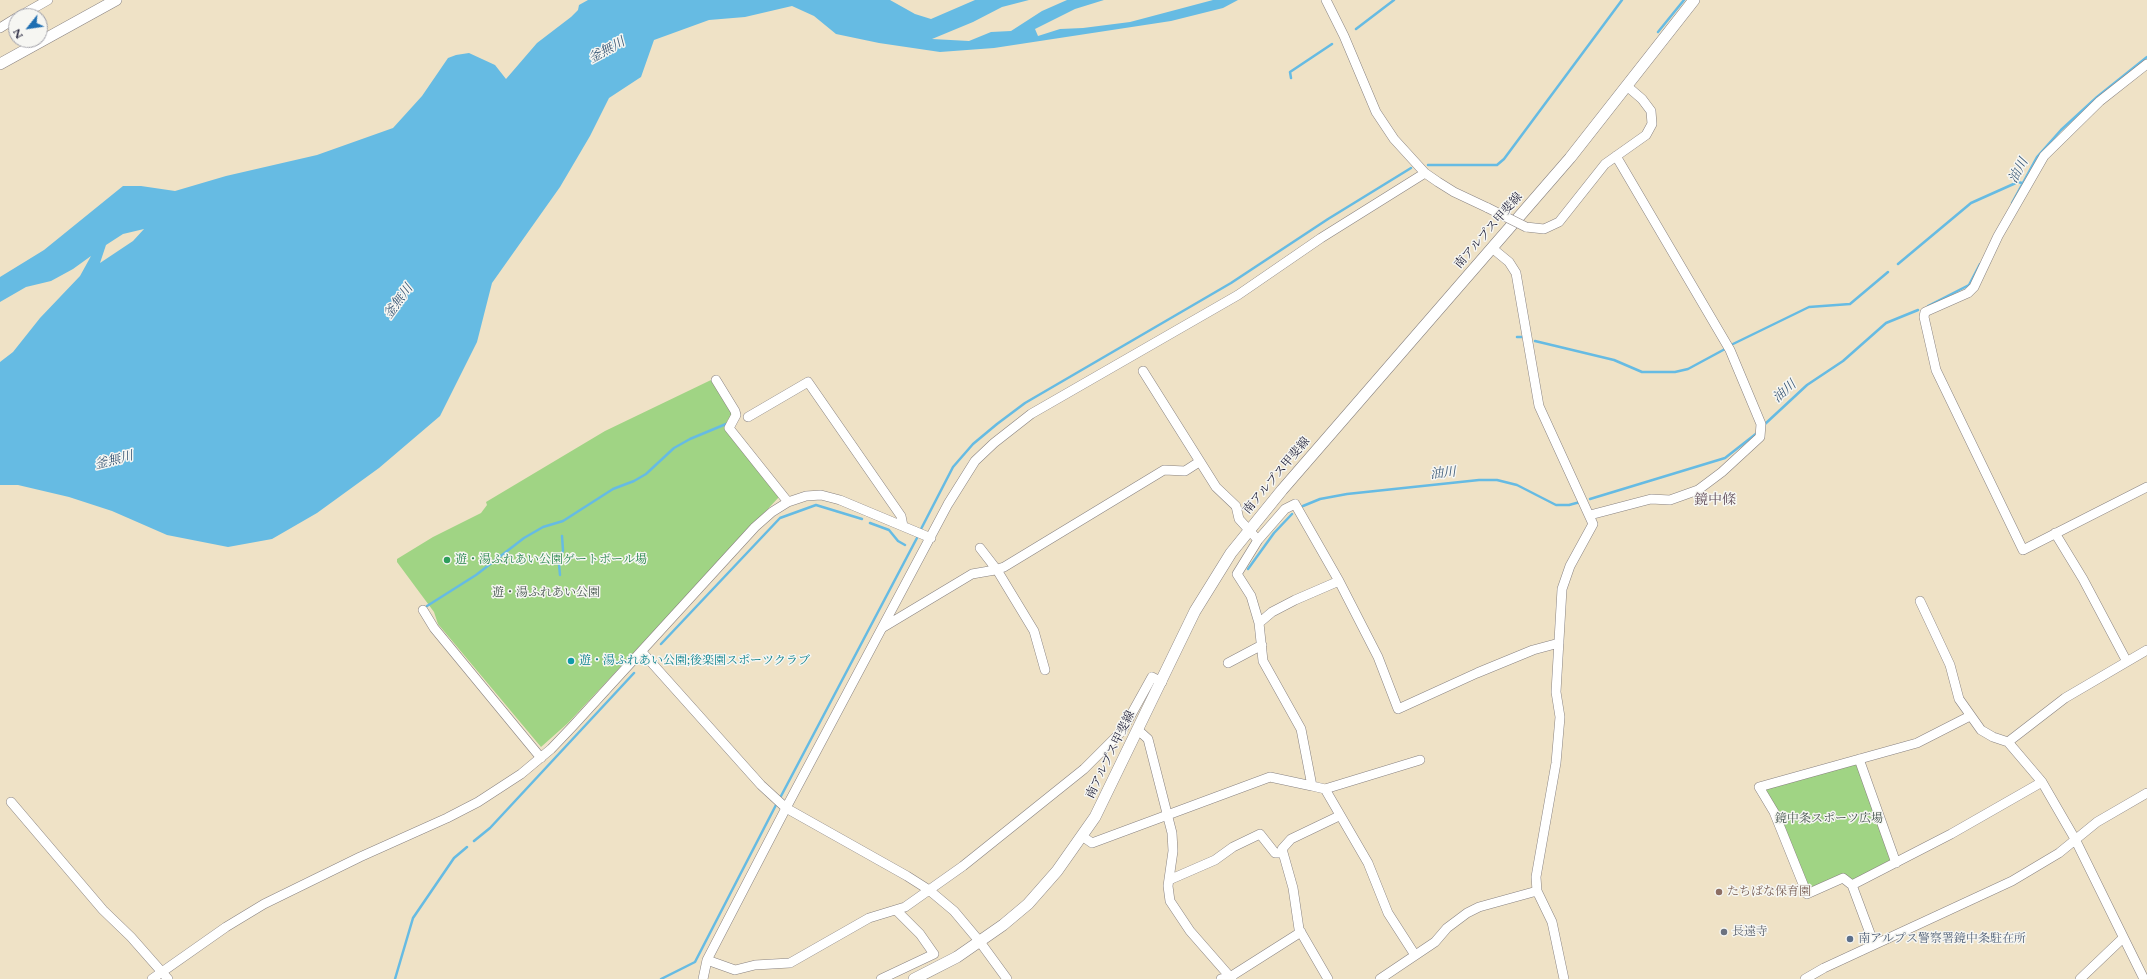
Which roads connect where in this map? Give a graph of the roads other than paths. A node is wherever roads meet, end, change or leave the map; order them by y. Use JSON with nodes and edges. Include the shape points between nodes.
{"nodes":[{"id":1,"x":48,"y":0,"type":"edge"},
{"id":2,"x":116,"y":0,"type":"edge"},
{"id":3,"x":1694,"y":0,"type":"edge"},
{"id":4,"x":1327,"y":3,"type":"edge"},
{"id":5,"x":34,"y":8,"type":"edge"},
{"id":6,"x":0,"y":64,"type":"edge"},
{"id":7,"x":2147,"y":64,"type":"edge"},
{"id":8,"x":1628,"y":87,"type":"junction"},
{"id":9,"x":1616,"y":156,"type":"junction"},
{"id":10,"x":1426,"y":173,"type":"junction"},
{"id":11,"x":1492,"y":248,"type":"junction"},
{"id":12,"x":1143,"y":371,"type":"dead end"},
{"id":13,"x":716,"y":380,"type":"dead end"},
{"id":14,"x":748,"y":417,"type":"dead end"},
{"id":15,"x":1199,"y":462,"type":"junction"},
{"id":16,"x":2147,"y":487,"type":"edge"},
{"id":17,"x":788,"y":502,"type":"junction"},
{"id":18,"x":1590,"y":515,"type":"junction"},
{"id":19,"x":903,"y":526,"type":"junction"},
{"id":20,"x":1249,"y":530,"type":"junction"},
{"id":21,"x":2055,"y":533,"type":"junction"},
{"id":22,"x":931,"y":538,"type":"junction"},
{"id":23,"x":1258,"y":540,"type":"junction"},
{"id":24,"x":980,"y":548,"type":"dead end"},
{"id":25,"x":997,"y":570,"type":"junction"},
{"id":26,"x":1340,"y":582,"type":"junction"},
{"id":27,"x":1920,"y":601,"type":"dead end"},
{"id":28,"x":424,"y":610,"type":"dead end"},
{"id":29,"x":1259,"y":623,"type":"junction"},
{"id":30,"x":880,"y":629,"type":"junction"},
{"id":31,"x":1559,"y":643,"type":"junction"},
{"id":32,"x":1262,"y":644,"type":"junction"},
{"id":33,"x":642,"y":652,"type":"junction"},
{"id":34,"x":2146,"y":653,"type":"edge"},
{"id":35,"x":2126,"y":660,"type":"junction"},
{"id":36,"x":1228,"y":663,"type":"dead end"},
{"id":37,"x":1045,"y":670,"type":"dead end"},
{"id":38,"x":1162,"y":682,"type":"junction"},
{"id":39,"x":1970,"y":716,"type":"junction"},
{"id":40,"x":1138,"y":730,"type":"junction"},
{"id":41,"x":2008,"y":742,"type":"junction"},
{"id":42,"x":541,"y":758,"type":"junction"},
{"id":43,"x":1859,"y":758,"type":"junction"},
{"id":44,"x":1420,"y":760,"type":"dead end"},
{"id":45,"x":2042,"y":782,"type":"junction"},
{"id":46,"x":1312,"y":786,"type":"junction"},
{"id":47,"x":1326,"y":789,"type":"junction"},
{"id":48,"x":2147,"y":793,"type":"edge"},
{"id":49,"x":11,"y":802,"type":"dead end"},
{"id":50,"x":786,"y":808,"type":"junction"},
{"id":51,"x":1168,"y":815,"type":"junction"},
{"id":52,"x":1339,"y":816,"type":"junction"},
{"id":53,"x":1082,"y":836,"type":"junction"},
{"id":54,"x":2075,"y":839,"type":"junction"},
{"id":55,"x":1282,"y":853,"type":"junction"},
{"id":56,"x":1896,"y":863,"type":"junction"},
{"id":57,"x":1169,"y":880,"type":"junction"},
{"id":58,"x":1852,"y":885,"type":"junction"},
{"id":59,"x":929,"y":890,"type":"junction"},
{"id":60,"x":1537,"y":891,"type":"junction"},
{"id":61,"x":896,"y":910,"type":"junction"},
{"id":62,"x":1301,"y":932,"type":"junction"},
{"id":63,"x":2123,"y":938,"type":"junction"},
{"id":64,"x":980,"y":942,"type":"junction"},
{"id":65,"x":1874,"y":944,"type":"junction"},
{"id":66,"x":1415,"y":955,"type":"junction"},
{"id":67,"x":707,"y":960,"type":"junction"},
{"id":68,"x":165,"y":976,"type":"edge"},
{"id":69,"x":1228,"y":978,"type":"edge"},
{"id":70,"x":152,"y":979,"type":"edge"},
{"id":71,"x":703,"y":979,"type":"edge"},
{"id":72,"x":882,"y":979,"type":"edge"},
{"id":73,"x":914,"y":979,"type":"edge"},
{"id":74,"x":1007,"y":979,"type":"edge"},
{"id":75,"x":1328,"y":979,"type":"edge"},
{"id":76,"x":1380,"y":979,"type":"edge"},
{"id":77,"x":1564,"y":979,"type":"edge"},
{"id":78,"x":1804,"y":979,"type":"edge"},
{"id":79,"x":2080,"y":979,"type":"edge"},
{"id":80,"x":2144,"y":979,"type":"edge"}],
"edges":[{"from":1,"to":5,"type":"street"},
{"from":2,"to":6,"type":"main road"},
{"from":3,"to":8,"type":"main road","name":"南アルプス甲斐線"},
{"from":4,"to":10,"type":"street","via":[[1376,112],[1394,139]]},
{"from":7,"to":21,"type":"street","via":[[2100,101],[2044,156],[1998,236],[1974,287],[1968,293],[1926,312],[1924,316],[1936,370],[2023,550]]},
{"from":8,"to":9,"type":"street","via":[[1647,104],[1653,117],[1652,124],[1641,140]]},
{"from":8,"to":11,"type":"main road","name":"南アルプス甲斐線"},
{"from":9,"to":10,"type":"street","bridge":true,"via":[[1598,172],[1559,222],[1544,229],[1526,227],[1454,192]]},
{"from":9,"to":18,"type":"street","via":[[1730,350],[1761,424],[1760,437],[1698,490],[1670,500],[1651,499]]},
{"from":10,"to":22,"type":"street","via":[[1321,238],[1238,295],[1031,414],[975,461],[962,479]]},
{"from":11,"to":18,"type":"street","via":[[1509,262],[1516,273],[1540,406]]},
{"from":11,"to":20,"type":"main road","name":"南アルプス甲斐線"},
{"from":12,"to":15,"type":"street"},
{"from":13,"to":17,"type":"street","via":[[736,411],[729,428]]},
{"from":14,"to":19,"type":"street","via":[[808,382],[901,516]]},
{"from":15,"to":20,"type":"street","via":[[1216,487],[1236,506],[1239,520]]},
{"from":15,"to":25,"type":"street","via":[[1185,471],[1164,470]]},
{"from":16,"to":21,"type":"street"},
{"from":17,"to":19,"type":"street","via":[[806,496],[821,495],[840,500]]},
{"from":17,"to":33,"type":"street","via":[[755,527]]},
{"from":18,"to":31,"type":"street","via":[[1593,524],[1570,566],[1562,589]]},
{"from":19,"to":22,"type":"street"},
{"from":20,"to":23,"type":"street"},
{"from":20,"to":38,"type":"main road","name":"南アルプス甲斐線","via":[[1231,553],[1195,611]]},
{"from":21,"to":35,"type":"street"},
{"from":22,"to":30,"type":"street"},
{"from":23,"to":26,"type":"street","via":[[1285,509],[1295,504]]},
{"from":23,"to":29,"type":"street","via":[[1237,574],[1251,596]]},
{"from":24,"to":25,"type":"street"},
{"from":25,"to":30,"type":"street","via":[[972,574]]},
{"from":25,"to":37,"type":"street","via":[[1034,631]]},
{"from":26,"to":29,"type":"street","via":[[1295,600],[1272,612]]},
{"from":26,"to":31,"type":"street","via":[[1378,657],[1398,709],[1533,650]]},
{"from":27,"to":39,"type":"street","via":[[1950,665],[1959,699]]},
{"from":28,"to":42,"type":"street","via":[[434,628]]},
{"from":29,"to":32,"type":"street"},
{"from":30,"to":50,"type":"street","via":[[842,707]]},
{"from":31,"to":60,"type":"street","via":[[1556,692],[1560,716],[1557,756],[1536,877]]},
{"from":32,"to":36,"type":"street"},
{"from":32,"to":46,"type":"street","via":[[1263,661],[1300,729]]},
{"from":33,"to":42,"type":"street"},
{"from":33,"to":50,"type":"street","via":[[740,764]]},
{"from":34,"to":35,"type":"street"},
{"from":35,"to":41,"type":"street","via":[[2065,698]]},
{"from":38,"to":40,"type":"main road","name":"南アルプス甲斐線"},
{"from":38,"to":59,"type":"street","via":[[1152,677],[1122,731],[1084,769],[963,866]]},
{"from":39,"to":41,"type":"street","via":[[1981,730]]},
{"from":39,"to":43,"type":"street","via":[[1917,743]]},
{"from":40,"to":51,"type":"street","via":[[1148,739]]},
{"from":40,"to":53,"type":"main road","name":"南アルプス甲斐線","via":[[1095,817]]},
{"from":41,"to":45,"type":"street"},
{"from":42,"to":68,"type":"street","via":[[503,787],[478,802],[264,904],[226,927]]},
{"from":43,"to":56,"type":"street"},
{"from":43,"to":58,"type":"street","via":[[1759,787],[1774,812],[1807,894],[1842,878]]},
{"from":44,"to":47,"type":"street"},
{"from":45,"to":54,"type":"street"},
{"from":45,"to":56,"type":"street"},
{"from":46,"to":47,"type":"street"},
{"from":46,"to":51,"type":"street","via":[[1270,777]]},
{"from":47,"to":52,"type":"street"},
{"from":48,"to":54,"type":"street","via":[[2097,822]]},
{"from":49,"to":68,"type":"street","via":[[103,910]]},
{"from":50,"to":59,"type":"street"},
{"from":50,"to":67,"type":"street"},
{"from":51,"to":53,"type":"street","via":[[1092,843]]},
{"from":51,"to":57,"type":"street","via":[[1173,851]]},
{"from":52,"to":55,"type":"street","via":[[1291,839],[1284,844]]},
{"from":52,"to":66,"type":"street","via":[[1368,863],[1388,913]]},
{"from":53,"to":64,"type":"main road","name":"南アルプス甲斐線","via":[[1057,871],[1028,904]]},
{"from":54,"to":63,"type":"street"},
{"from":54,"to":65,"type":"street","via":[[2059,853],[2012,881]]},
{"from":55,"to":57,"type":"street","via":[[1275,854],[1260,834],[1233,847],[1215,860]]},
{"from":55,"to":62,"type":"street","via":[[1293,888]]},
{"from":56,"to":58,"type":"street"},
{"from":57,"to":69,"type":"street","via":[[1170,901],[1190,931]]},
{"from":58,"to":65,"type":"street"},
{"from":59,"to":61,"type":"street"},
{"from":59,"to":64,"type":"street","via":[[954,911]]},
{"from":60,"to":66,"type":"street","via":[[1479,907],[1447,928],[1435,942]]},
{"from":60,"to":77,"type":"street","via":[[1552,922]]},
{"from":61,"to":67,"type":"street","via":[[868,918],[790,963],[755,965],[735,970]]},
{"from":61,"to":72,"type":"street","via":[[920,934],[934,954]]},
{"from":62,"to":69,"type":"street"},
{"from":62,"to":75,"type":"street"},
{"from":63,"to":79,"type":"street"},
{"from":63,"to":80,"type":"street"},
{"from":64,"to":73,"type":"main road","name":"南アルプス甲斐線"},
{"from":64,"to":74,"type":"street"},
{"from":65,"to":78,"type":"street"},
{"from":66,"to":76,"type":"street"},
{"from":67,"to":71,"type":"street"},
{"from":68,"to":70,"type":"street"}]}
